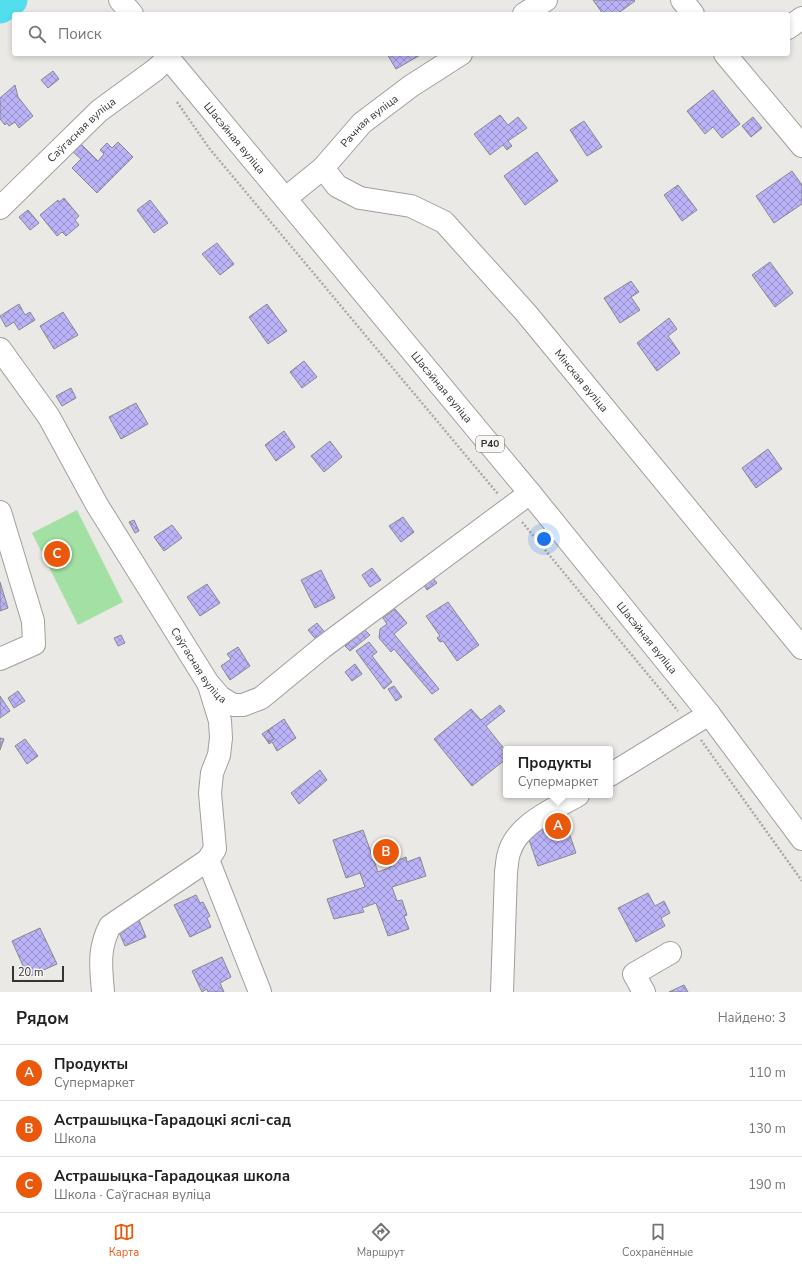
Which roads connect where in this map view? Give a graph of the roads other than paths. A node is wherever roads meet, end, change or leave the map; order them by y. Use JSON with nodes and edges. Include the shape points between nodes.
{"nodes":[{"id":1,"x":120,"y":0,"type":"edge"},
{"id":2,"x":546,"y":0,"type":"edge"},
{"id":3,"x":682,"y":0,"type":"edge"},
{"id":4,"x":130,"y":12,"type":"edge"},
{"id":5,"x":527,"y":12,"type":"edge"},
{"id":6,"x":691,"y":12,"type":"edge"},
{"id":7,"x":802,"y":18,"type":"edge"},
{"id":8,"x":790,"y":27,"type":"edge"},
{"id":9,"x":166,"y":56,"type":"edge"},
{"id":10,"x":458,"y":56,"type":"edge"},
{"id":11,"x":727,"y":56,"type":"edge"},
{"id":12,"x":802,"y":146,"type":"edge"},
{"id":13,"x":323,"y":168,"type":"junction"},
{"id":14,"x":286,"y":198,"type":"junction"},
{"id":15,"x":0,"y":208,"type":"edge"},
{"id":16,"x":0,"y":349,"type":"edge"},
{"id":17,"x":530,"y":493,"type":"junction"},
{"id":18,"x":0,"y":512,"type":"edge"},
{"id":19,"x":802,"y":648,"type":"edge"},
{"id":20,"x":0,"y":659,"type":"edge"},
{"id":21,"x":208,"y":683,"type":"junction"},
{"id":22,"x":709,"y":714,"type":"junction"},
{"id":23,"x":613,"y":773,"type":"edge"},
{"id":24,"x":573,"y":798,"type":"edge"},
{"id":25,"x":802,"y":839,"type":"edge"},
{"id":26,"x":208,"y":860,"type":"junction"},
{"id":27,"x":670,"y":953,"type":"dead end"},
{"id":28,"x":103,"y":992,"type":"edge"},
{"id":29,"x":260,"y":992,"type":"edge"},
{"id":30,"x":502,"y":992,"type":"edge"},
{"id":31,"x":644,"y":992,"type":"edge"}],
"edges":[{"from":1,"to":4,"type":"street"},
{"from":2,"to":5,"type":"street"},
{"from":3,"to":6,"type":"street"},
{"from":7,"to":8,"type":"street"},
{"from":9,"to":14,"type":"street","name":"Шасэйная вуліца","number":"Р40"},
{"from":9,"to":15,"type":"street","name":"Саўгасная вуліца","via":[[155,70],[99,111]]},
{"from":10,"to":13,"type":"street","name":"Рачная вуліца","via":[[411,86],[362,123]]},
{"from":11,"to":12,"type":"street"},
{"from":13,"to":14,"type":"street","name":"Рачная вуліца"},
{"from":13,"to":19,"type":"street","name":"Мінская вуліца","via":[[337,186],[360,198],[411,206],[444,222],[526,313]]},
{"from":14,"to":17,"type":"street","name":"Шасэйная вуліца","number":"Р40"},
{"from":16,"to":21,"type":"street","name":"Саўгасная вуліца","via":[[50,417],[97,505]]},
{"from":17,"to":21,"type":"street","name":"Саўгасная вуліца","via":[[323,647],[261,698],[243,705],[233,704],[220,697]]},
{"from":17,"to":22,"type":"street","name":"Шасэйная вуліца","number":"Р40"},
{"from":18,"to":20,"type":"street","via":[[33,621],[34,644]]},
{"from":21,"to":26,"type":"street","via":[[220,722],[221,738],[210,793],[215,849]]},
{"from":22,"to":23,"type":"street"},
{"from":22,"to":25,"type":"street","name":"Шасэйная вуліца","number":"Р40"},
{"from":24,"to":30,"type":"street","via":[[526,826],[516,838],[509,853],[506,872]]},
{"from":26,"to":28,"type":"street","via":[[110,926],[104,936],[100,952]]},
{"from":26,"to":29,"type":"street"},
{"from":27,"to":31,"type":"street","via":[[634,974]]}]}
